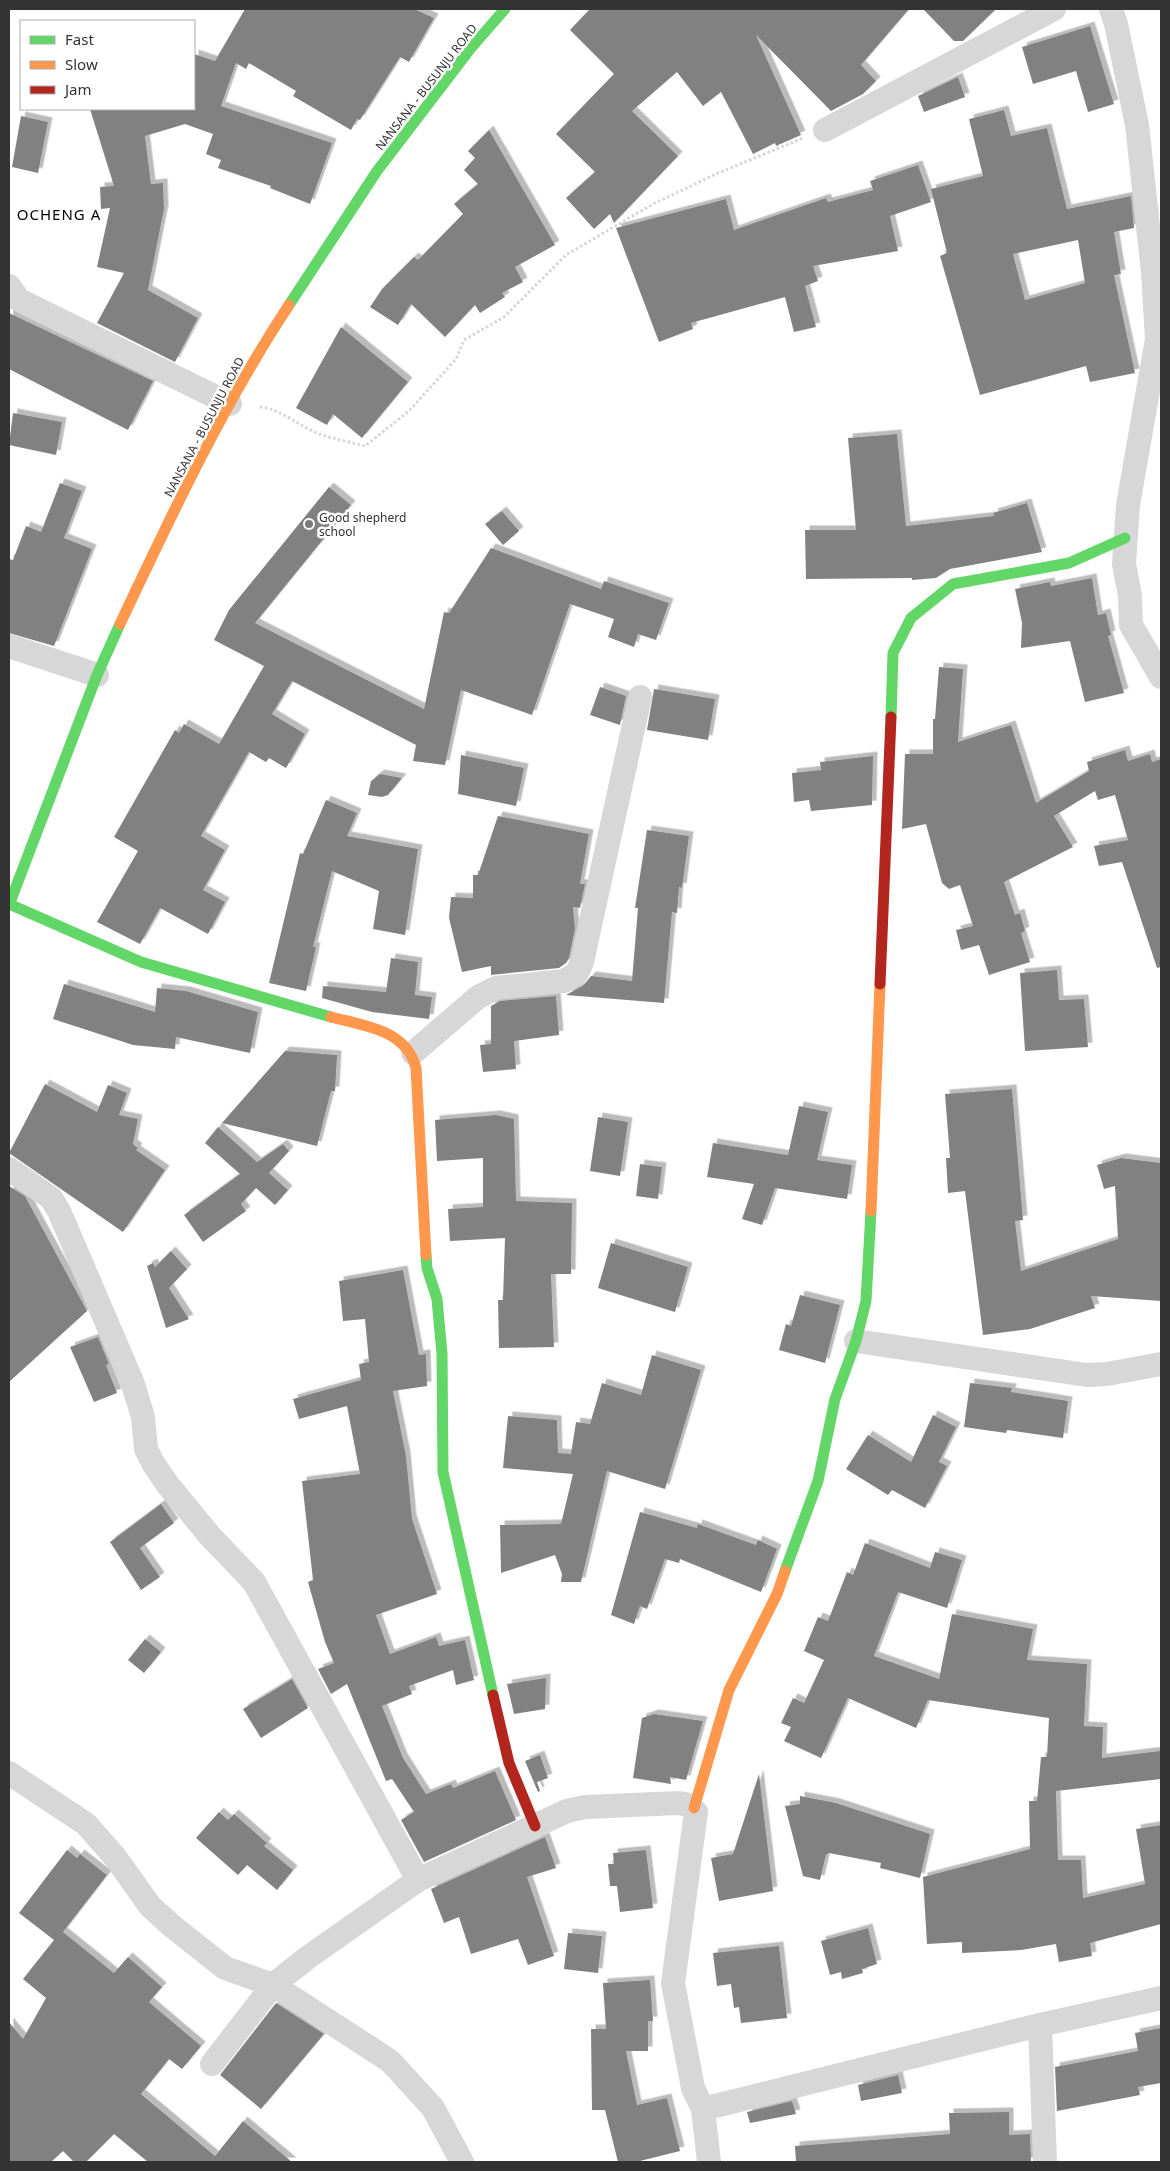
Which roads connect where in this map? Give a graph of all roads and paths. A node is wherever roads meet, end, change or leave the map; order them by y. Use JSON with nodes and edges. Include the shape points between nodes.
{"nodes":[{"id":1,"x":505,"y":9,"type":"edge"},
{"id":2,"x":1054,"y":9,"type":"edge"},
{"id":3,"x":1111,"y":9,"type":"edge"},
{"id":4,"x":824,"y":130,"type":"joint"},
{"id":5,"x":9,"y":286,"type":"edge"},
{"id":6,"x":230,"y":404,"type":"junction"},
{"id":7,"x":1125,"y":538,"type":"junction"},
{"id":8,"x":9,"y":646,"type":"edge"},
{"id":9,"x":97,"y":675,"type":"junction"},
{"id":10,"x":1161,"y":677,"type":"edge"},
{"id":11,"x":640,"y":697,"type":"dead end"},
{"id":12,"x":9,"y":904,"type":"edge"},
{"id":13,"x":413,"y":1054,"type":"junction"},
{"id":14,"x":9,"y":1169,"type":"edge"},
{"id":15,"x":856,"y":1341,"type":"junction"},
{"id":16,"x":1161,"y":1364,"type":"edge"},
{"id":17,"x":9,"y":1773,"type":"edge"},
{"id":18,"x":694,"y":1808,"type":"junction"},
{"id":19,"x":536,"y":1826,"type":"junction"},
{"id":20,"x":418,"y":1880,"type":"junction"},
{"id":21,"x":273,"y":1985,"type":"junction"},
{"id":22,"x":1161,"y":1998,"type":"edge"},
{"id":23,"x":1040,"y":2025,"type":"junction"},
{"id":24,"x":212,"y":2064,"type":"dead end"},
{"id":25,"x":703,"y":2109,"type":"junction"},
{"id":26,"x":462,"y":2162,"type":"edge"},
{"id":27,"x":709,"y":2162,"type":"edge"},
{"id":28,"x":1045,"y":2162,"type":"edge"}],
"edges":[{"from":1,"to":6,"type":"street","name":"NANSANA - BUSUNJU ROAD","via":[[471,48],[377,172],[276,326]]},
{"from":2,"to":4,"type":"street"},
{"from":3,"to":7,"type":"street","via":[[1137,125],[1157,338],[1132,476]]},
{"from":4,"to":6,"type":"path","via":[[762,154],[653,204],[566,255],[504,318],[464,340],[456,359],[409,411],[365,446],[320,434],[273,408]]},
{"from":5,"to":6,"type":"street","via":[[19,300]]},
{"from":6,"to":9,"type":"street","name":"NANSANA - BUSUNJU ROAD","via":[[156,548]]},
{"from":7,"to":10,"type":"street","via":[[1124,564],[1131,625]]},
{"from":7,"to":15,"type":"street","via":[[1069,563],[953,584],[911,618],[893,653],[874,1177],[866,1301]]},
{"from":8,"to":9,"type":"street"},
{"from":9,"to":12,"type":"street","name":"NANSANA - BUSUNJU ROAD"},
{"from":11,"to":13,"type":"street","via":[[582,962],[576,974],[564,981],[496,988],[478,997]]},
{"from":12,"to":13,"type":"street","via":[[141,962],[388,1033],[403,1042]]},
{"from":13,"to":19,"type":"street","via":[[426,1258],[437,1299],[442,1354],[443,1472],[509,1763]]},
{"from":14,"to":20,"type":"street","via":[[51,1198],[59,1211],[133,1384],[143,1417],[146,1449],[168,1485],[254,1582]]},
{"from":15,"to":16,"type":"street","via":[[1086,1375]]},
{"from":15,"to":18,"type":"street","via":[[835,1399],[818,1481],[777,1594],[729,1690]]},
{"from":17,"to":21,"type":"street","via":[[86,1824],[115,1857],[150,1906],[172,1926],[226,1968]]},
{"from":18,"to":19,"type":"street","via":[[679,1803],[585,1807],[567,1811]]},
{"from":18,"to":25,"type":"street","via":[[673,1983],[693,2088]]},
{"from":19,"to":20,"type":"street"},
{"from":20,"to":21,"type":"street"},
{"from":21,"to":24,"type":"street"},
{"from":21,"to":26,"type":"street","via":[[390,2061],[433,2108]]},
{"from":22,"to":23,"type":"street"},
{"from":23,"to":25,"type":"street"},
{"from":23,"to":28,"type":"street"},
{"from":25,"to":27,"type":"street"}]}
